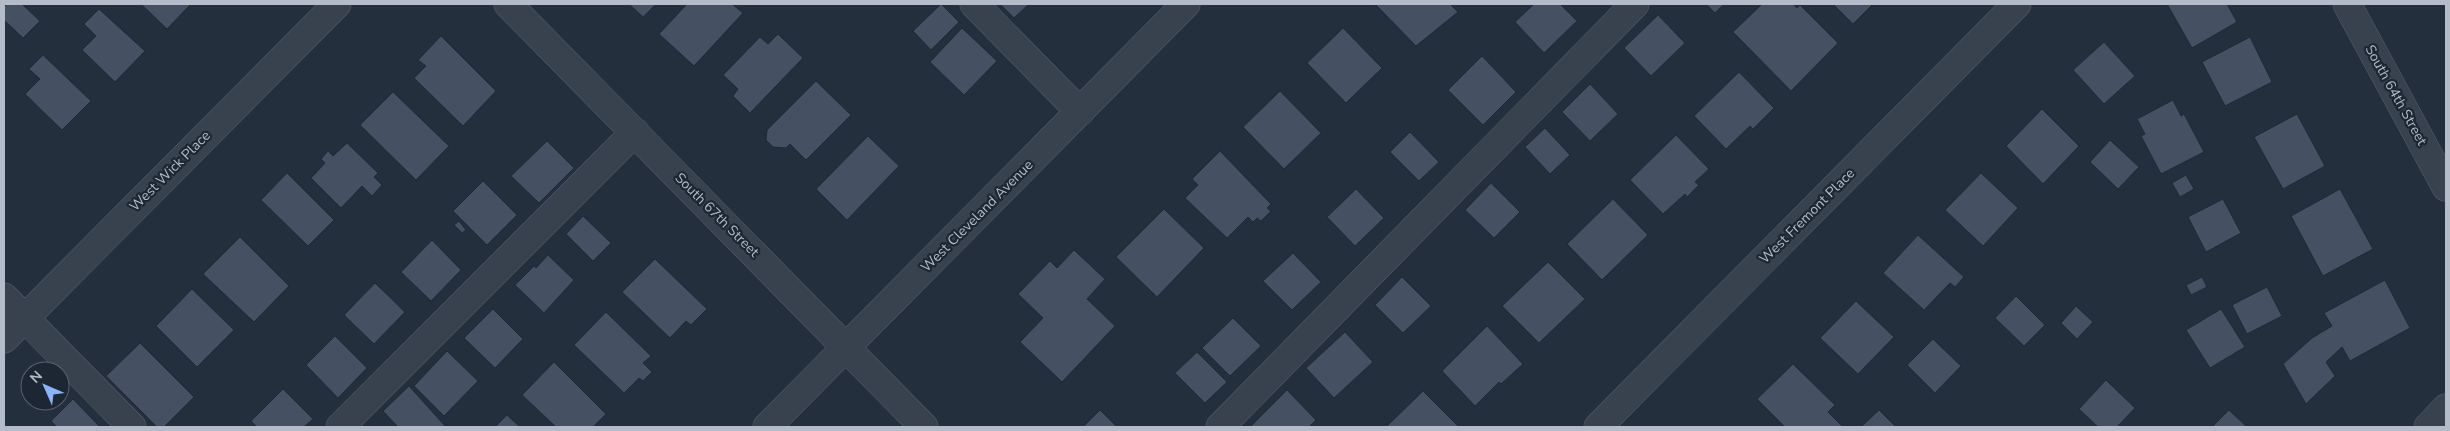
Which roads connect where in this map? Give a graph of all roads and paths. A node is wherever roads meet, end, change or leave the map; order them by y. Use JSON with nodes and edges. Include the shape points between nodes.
{"nodes":[{"id":1,"x":337,"y":4,"type":"edge"},
{"id":2,"x":508,"y":4,"type":"edge"},
{"id":3,"x":974,"y":4,"type":"edge"},
{"id":4,"x":1186,"y":4,"type":"edge"},
{"id":5,"x":1635,"y":4,"type":"edge"},
{"id":6,"x":2017,"y":4,"type":"edge"},
{"id":7,"x":2346,"y":4,"type":"edge"},
{"id":8,"x":1080,"y":112,"type":"junction"},
{"id":9,"x":635,"y":132,"type":"junction"},
{"id":10,"x":2446,"y":187,"type":"edge"},
{"id":11,"x":4,"y":297,"type":"edge"},
{"id":12,"x":24,"y":318,"type":"junction"},
{"id":13,"x":4,"y":339,"type":"edge"},
{"id":14,"x":847,"y":346,"type":"junction"},
{"id":15,"x":2446,"y":408,"type":"edge"},
{"id":16,"x":132,"y":427,"type":"edge"},
{"id":17,"x":340,"y":427,"type":"edge"},
{"id":18,"x":767,"y":427,"type":"edge"},
{"id":19,"x":924,"y":427,"type":"edge"},
{"id":20,"x":1220,"y":427,"type":"edge"},
{"id":21,"x":1598,"y":427,"type":"edge"},
{"id":22,"x":2428,"y":427,"type":"edge"}],
"edges":[{"from":1,"to":12,"type":"street","name":"West Wick Place"},
{"from":2,"to":9,"type":"street","name":"South 67th Street"},
{"from":3,"to":8,"type":"street"},
{"from":4,"to":8,"type":"street","name":"West Cleveland Avenue"},
{"from":5,"to":20,"type":"street"},
{"from":6,"to":21,"type":"street","name":"West Fremont Place"},
{"from":7,"to":10,"type":"street","name":"South 64th Street"},
{"from":8,"to":14,"type":"street","name":"West Cleveland Avenue"},
{"from":9,"to":14,"type":"street","name":"South 67th Street"},
{"from":9,"to":17,"type":"street"},
{"from":11,"to":12,"type":"street"},
{"from":12,"to":13,"type":"street","name":"West Wick Place"},
{"from":12,"to":16,"type":"street"},
{"from":14,"to":18,"type":"street","name":"West Cleveland Avenue"},
{"from":14,"to":19,"type":"street","name":"South 67th Street"},
{"from":15,"to":22,"type":"street"}]}
